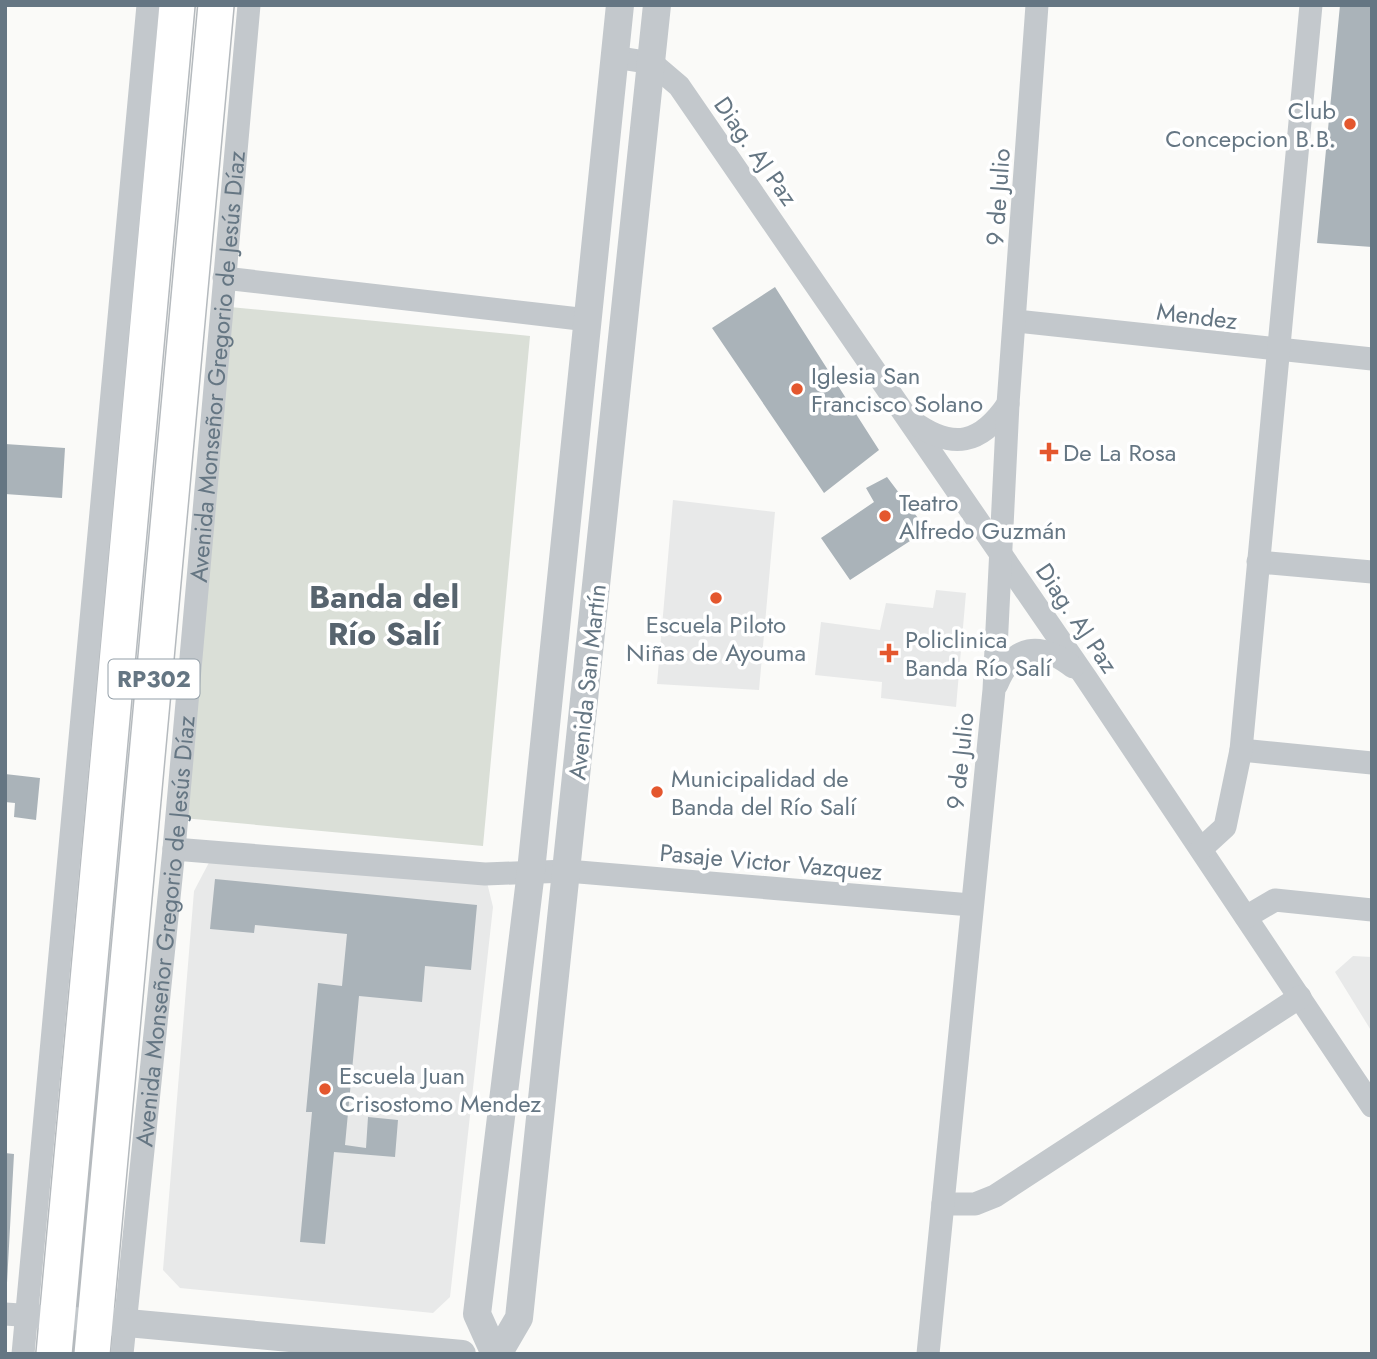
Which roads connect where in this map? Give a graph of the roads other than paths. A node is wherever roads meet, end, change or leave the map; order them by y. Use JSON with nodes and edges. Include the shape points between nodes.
{"nodes":[{"id":1,"x":148,"y":5,"type":"edge"},
{"id":2,"x":177,"y":5,"type":"edge"},
{"id":3,"x":216,"y":5,"type":"edge"},
{"id":4,"x":249,"y":5,"type":"edge"},
{"id":5,"x":620,"y":5,"type":"edge"},
{"id":6,"x":657,"y":5,"type":"edge"},
{"id":7,"x":1037,"y":5,"type":"edge"},
{"id":8,"x":1311,"y":5,"type":"edge"},
{"id":9,"x":614,"y":57,"type":"junction"},
{"id":10,"x":652,"y":63,"type":"junction"},
{"id":11,"x":224,"y":278,"type":"junction"},
{"id":12,"x":588,"y":320,"type":"junction"},
{"id":13,"x":1016,"y":321,"type":"junction"},
{"id":14,"x":1278,"y":351,"type":"junction"},
{"id":15,"x":1372,"y":359,"type":"edge"},
{"id":16,"x":1008,"y":404,"type":"junction"},
{"id":17,"x":908,"y":418,"type":"junction"},
{"id":18,"x":999,"y":551,"type":"junction"},
{"id":19,"x":1258,"y":562,"type":"junction"},
{"id":20,"x":1372,"y":572,"type":"edge"},
{"id":21,"x":1086,"y":678,"type":"junction"},
{"id":22,"x":994,"y":690,"type":"junction"},
{"id":23,"x":1241,"y":750,"type":"junction"},
{"id":24,"x":1372,"y":763,"type":"edge"},
{"id":25,"x":174,"y":849,"type":"junction"},
{"id":26,"x":1201,"y":849,"type":"junction"},
{"id":27,"x":567,"y":871,"type":"junction"},
{"id":28,"x":531,"y":872,"type":"junction"},
{"id":29,"x":971,"y":905,"type":"junction"},
{"id":30,"x":1372,"y":910,"type":"edge"},
{"id":31,"x":1246,"y":917,"type":"junction"},
{"id":32,"x":1300,"y":997,"type":"junction"},
{"id":33,"x":1372,"y":1106,"type":"edge"},
{"id":34,"x":943,"y":1204,"type":"junction"},
{"id":35,"x":30,"y":1316,"type":"edge"},
{"id":36,"x":103,"y":1332,"type":"edge"},
{"id":37,"x":23,"y":1354,"type":"edge"},
{"id":38,"x":54,"y":1354,"type":"edge"},
{"id":39,"x":122,"y":1354,"type":"edge"},
{"id":40,"x":462,"y":1354,"type":"edge"},
{"id":41,"x":496,"y":1354,"type":"edge"},
{"id":42,"x":928,"y":1354,"type":"edge"}],
"edges":[{"from":1,"to":35,"type":"street"},
{"from":2,"to":35,"type":"main road","number":"RP302"},
{"from":3,"to":36,"type":"main road","name":"Avenida Monseñor Gregorio de Jesús Díaz","number":"RP302"},
{"from":4,"to":11,"type":"street","name":"Avenida Monseñor Gregorio de Jesús Díaz"},
{"from":5,"to":9,"type":"street","name":"Avenida San Martín"},
{"from":6,"to":10,"type":"street","name":"Avenida San Martín"},
{"from":7,"to":13,"type":"street","name":"9 de Julio"},
{"from":8,"to":14,"type":"street"},
{"from":9,"to":10,"type":"street"},
{"from":9,"to":12,"type":"street","name":"Avenida San Martín"},
{"from":10,"to":17,"type":"street","name":"Diag. AJ Paz","via":[[679,86]]},
{"from":10,"to":27,"type":"street","name":"Avenida San Martín"},
{"from":11,"to":12,"type":"street"},
{"from":11,"to":25,"type":"street","name":"Avenida Monseñor Gregorio de Jesús Díaz"},
{"from":12,"to":28,"type":"street","name":"Avenida San Martín"},
{"from":13,"to":14,"type":"street","name":"Mendez"},
{"from":13,"to":16,"type":"street","name":"9 de Julio"},
{"from":14,"to":15,"type":"street","name":"Mendez"},
{"from":14,"to":19,"type":"street"},
{"from":16,"to":17,"type":"street","via":[[995,424],[958,441],[924,430]]},
{"from":16,"to":18,"type":"street","name":"9 de Julio"},
{"from":17,"to":18,"type":"street","name":"Diag. AJ Paz"},
{"from":18,"to":21,"type":"street","name":"Diag. AJ Paz"},
{"from":18,"to":22,"type":"street","name":"9 de Julio"},
{"from":19,"to":20,"type":"street"},
{"from":19,"to":23,"type":"street"},
{"from":21,"to":22,"type":"street","via":[[1047,650],[1028,652],[1005,665]]},
{"from":21,"to":26,"type":"street","name":"Diag. AJ Paz"},
{"from":22,"to":29,"type":"street","name":"9 de Julio"},
{"from":23,"to":24,"type":"street"},
{"from":23,"to":26,"type":"street","via":[[1225,827]]},
{"from":25,"to":28,"type":"street","name":"Pasaje Victor Vazquez","via":[[485,874]]},
{"from":25,"to":36,"type":"street","name":"Avenida Monseñor Gregorio de Jesús Díaz"},
{"from":26,"to":31,"type":"street","name":"Diag. AJ Paz"},
{"from":27,"to":28,"type":"street","name":"Pasaje Victor Vazquez"},
{"from":27,"to":29,"type":"street","name":"Pasaje Victor Vazquez"},
{"from":27,"to":41,"type":"street","name":"Avenida San Martín","via":[[519,1318]]},
{"from":28,"to":41,"type":"street","name":"Avenida San Martín","via":[[477,1314]]},
{"from":29,"to":34,"type":"street","name":"9 de Julio"},
{"from":30,"to":31,"type":"street","via":[[1275,900]]},
{"from":31,"to":32,"type":"street","name":"Diag. AJ Paz"},
{"from":32,"to":33,"type":"street","name":"Diag. AJ Paz"},
{"from":32,"to":34,"type":"street","via":[[995,1196],[975,1204]]},
{"from":34,"to":42,"type":"street","name":"9 de Julio"},
{"from":35,"to":36,"type":"street"},
{"from":35,"to":37,"type":"street"},
{"from":35,"to":38,"type":"main road","number":"RP302"},
{"from":36,"to":39,"type":"street","name":"Avenida Monseñor Gregorio de Jesús Díaz"},
{"from":36,"to":40,"type":"street"}]}
